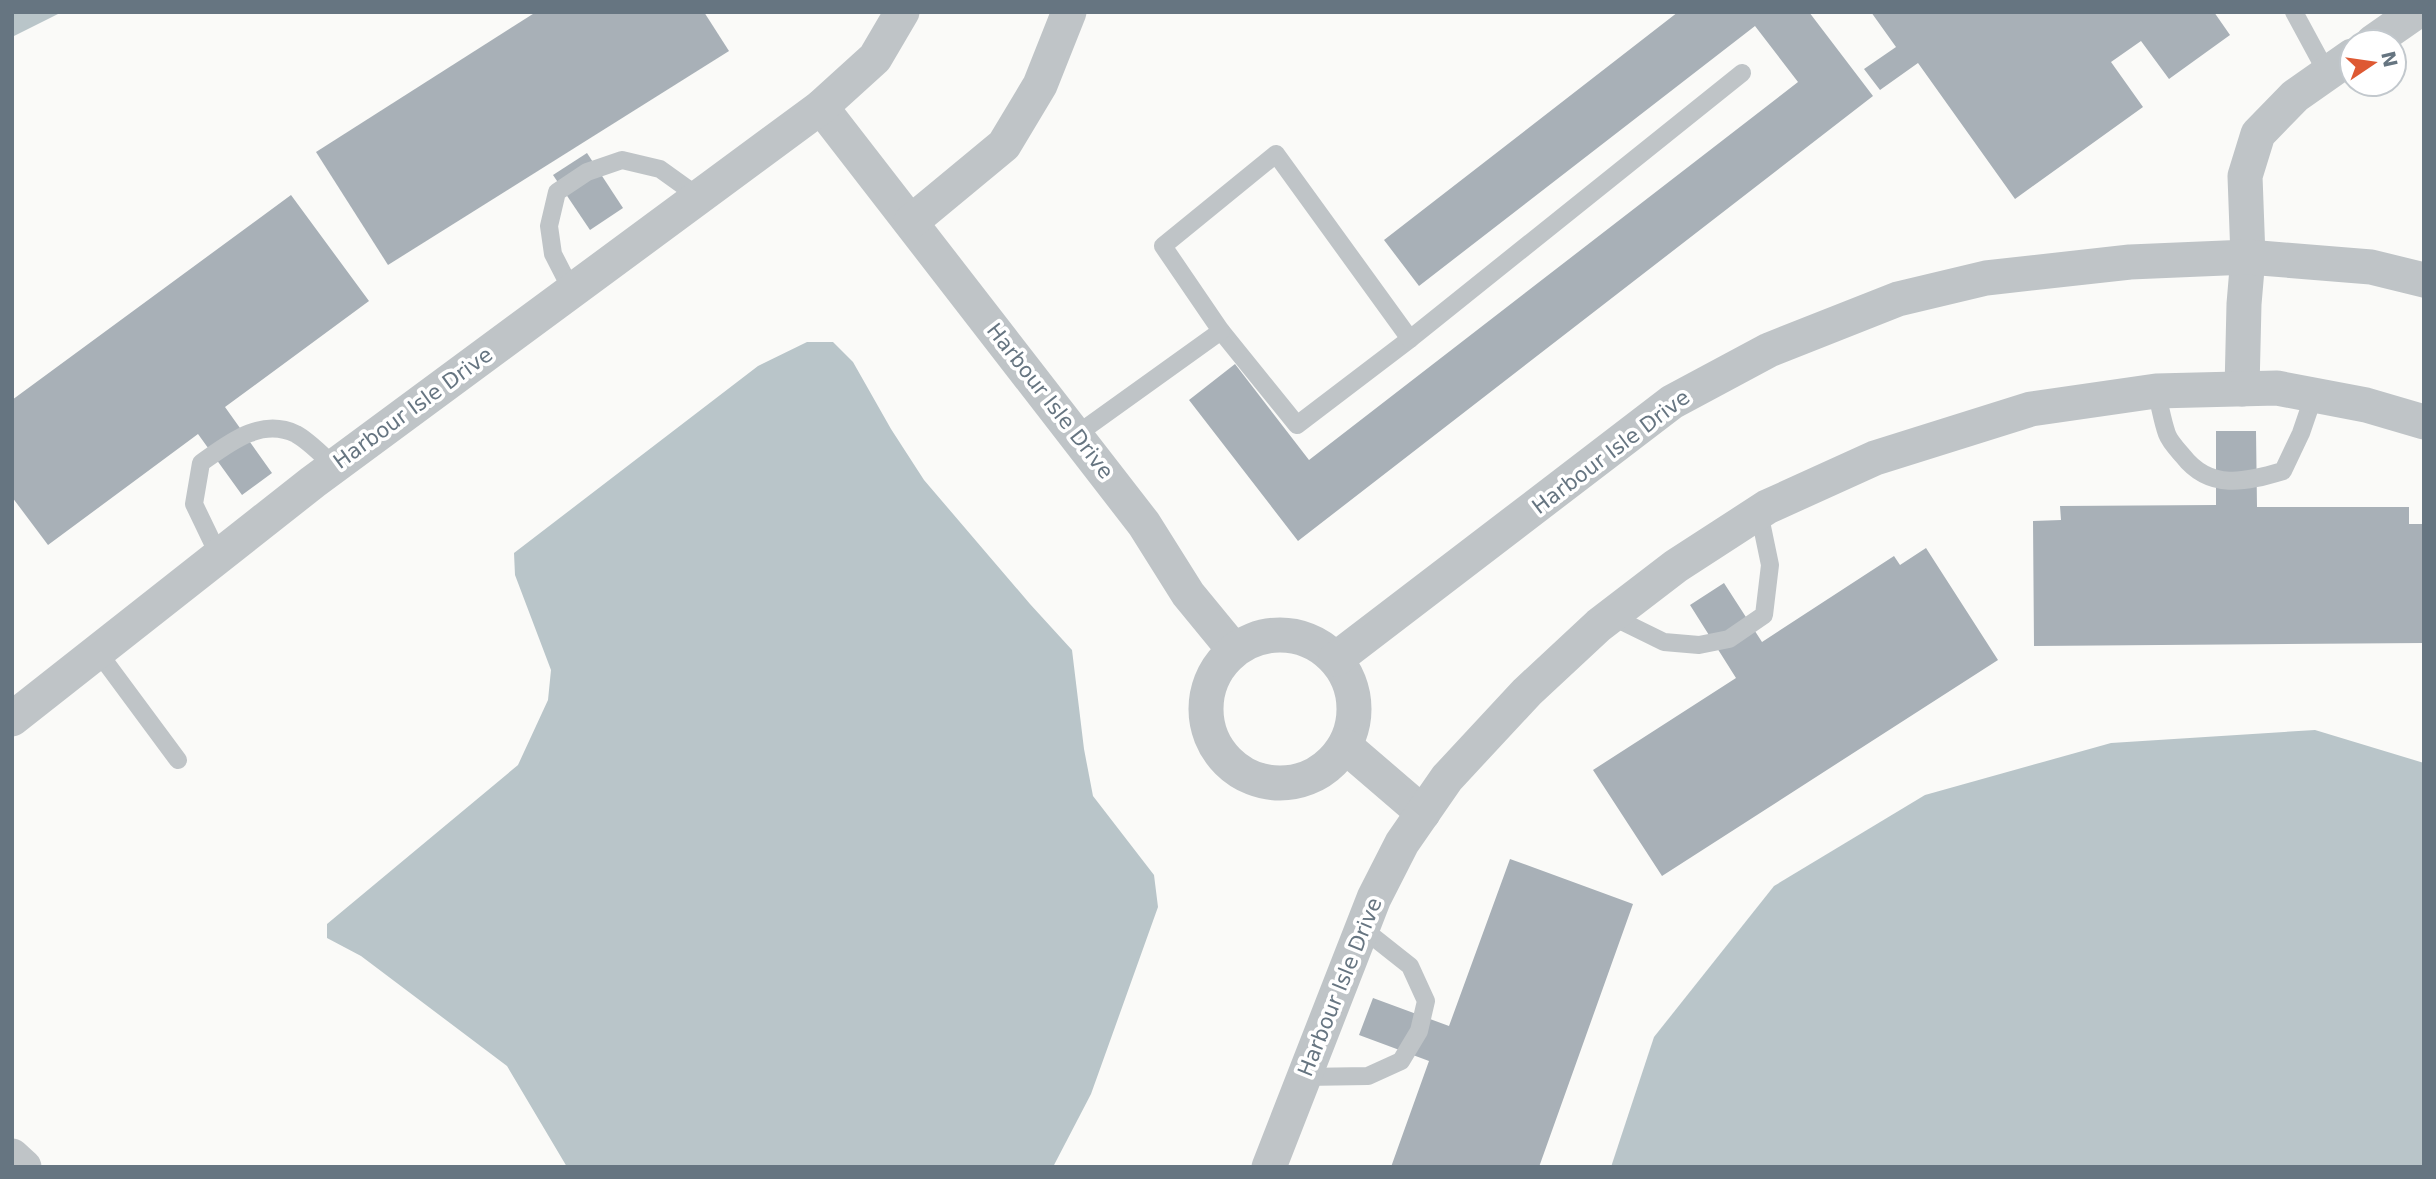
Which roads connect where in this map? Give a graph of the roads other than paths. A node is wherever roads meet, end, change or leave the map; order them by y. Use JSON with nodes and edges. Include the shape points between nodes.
{"nodes":[{"id":1,"x":902,"y":12,"type":"edge"},
{"id":2,"x":1069,"y":12,"type":"edge"},
{"id":3,"x":2294,"y":12,"type":"edge"},
{"id":4,"x":2416,"y":12,"type":"edge"},
{"id":5,"x":2393,"y":28,"type":"edge"},
{"id":6,"x":2338,"y":63,"type":"edge"},
{"id":7,"x":2338,"y":66,"type":"edge"},
{"id":8,"x":1742,"y":73,"type":"dead end"},
{"id":9,"x":821,"y":107,"type":"junction"},
{"id":10,"x":699,"y":197,"type":"junction"},
{"id":11,"x":911,"y":222,"type":"junction"},
{"id":12,"x":2248,"y":257,"type":"junction"},
{"id":13,"x":2424,"y":280,"type":"edge"},
{"id":14,"x":572,"y":291,"type":"junction"},
{"id":15,"x":1222,"y":331,"type":"junction"},
{"id":16,"x":1410,"y":339,"type":"junction"},
{"id":17,"x":2242,"y":388,"type":"junction"},
{"id":18,"x":2156,"y":391,"type":"junction"},
{"id":19,"x":2314,"y":395,"type":"junction"},
{"id":20,"x":2424,"y":422,"type":"edge"},
{"id":21,"x":1076,"y":435,"type":"junction"},
{"id":22,"x":334,"y":466,"type":"junction"},
{"id":23,"x":1759,"y":512,"type":"junction"},
{"id":24,"x":219,"y":556,"type":"junction"},
{"id":25,"x":1611,"y":616,"type":"junction"},
{"id":26,"x":1234,"y":650,"type":"junction"},
{"id":27,"x":97,"y":652,"type":"junction"},
{"id":28,"x":1336,"y":659,"type":"junction"},
{"id":29,"x":12,"y":719,"type":"edge"},
{"id":30,"x":1345,"y":746,"type":"junction"},
{"id":31,"x":178,"y":760,"type":"dead end"},
{"id":32,"x":1423,"y":813,"type":"junction"},
{"id":33,"x":1362,"y":928,"type":"junction"},
{"id":34,"x":1304,"y":1077,"type":"junction"},
{"id":35,"x":12,"y":1156,"type":"edge"},
{"id":36,"x":24,"y":1167,"type":"edge"},
{"id":37,"x":1269,"y":1167,"type":"edge"}],
"edges":[{"from":1,"to":9,"type":"street","name":"Harbour Isle Drive","via":[[875,58]]},
{"from":2,"to":11,"type":"street","via":[[1040,85],[1004,145]]},
{"from":3,"to":6,"type":"lane"},
{"from":4,"to":5,"type":"street"},
{"from":7,"to":12,"type":"street","via":[[2295,96],[2258,134],[2245,176]]},
{"from":8,"to":16,"type":"lane"},
{"from":9,"to":10,"type":"street","name":"Harbour Isle Drive"},
{"from":9,"to":11,"type":"street","name":"Harbour Isle Drive"},
{"from":10,"to":14,"type":"street","name":"Harbour Isle Drive"},
{"from":10,"to":14,"type":"lane","via":[[660,169],[622,160],[587,172],[557,192],[549,226],[553,254]]},
{"from":11,"to":21,"type":"street","name":"Harbour Isle Drive"},
{"from":12,"to":13,"type":"street","name":"Harbour Isle Drive","via":[[2371,267]]},
{"from":12,"to":17,"type":"street"},
{"from":12,"to":28,"type":"street","name":"Harbour Isle Drive","via":[[2130,262],[1986,278],[1898,299],[1769,350],[1672,402]]},
{"from":14,"to":22,"type":"street","name":"Harbour Isle Drive"},
{"from":15,"to":16,"type":"lane","via":[[1297,425]]},
{"from":15,"to":16,"type":"lane","via":[[1163,246],[1276,154]]},
{"from":15,"to":21,"type":"lane"},
{"from":17,"to":18,"type":"street","name":"Harbour Isle Drive"},
{"from":17,"to":19,"type":"street","name":"Harbour Isle Drive","via":[[2277,387]]},
{"from":18,"to":19,"type":"lane","via":[[2168,437],[2190,465],[2204,475],[2228,481],[2283,471]]},
{"from":18,"to":23,"type":"street","name":"Harbour Isle Drive","via":[[2031,409],[1875,458]]},
{"from":19,"to":20,"type":"street","name":"Harbour Isle Drive"},
{"from":21,"to":26,"type":"street","name":"Harbour Isle Drive","via":[[1144,524],[1188,594]]},
{"from":22,"to":24,"type":"street","name":"Harbour Isle Drive"},
{"from":22,"to":24,"type":"lane","via":[[296,434],[266,427],[233,440],[201,463],[194,504]]},
{"from":23,"to":25,"type":"street","name":"Harbour Isle Drive","via":[[1676,566]]},
{"from":23,"to":25,"type":"lane","via":[[1770,565],[1764,615],[1729,639],[1699,645],[1664,642]]},
{"from":24,"to":27,"type":"street","name":"Harbour Isle Drive"},
{"from":25,"to":32,"type":"street","name":"Harbour Isle Drive","via":[[1527,692],[1447,778]]},
{"from":26,"to":28,"type":"street","via":[[1276,634],[1318,645]]},
{"from":26,"to":30,"type":"street","via":[[1218,667],[1208,689],[1205,713],[1211,737],[1223,757],[1241,773],[1263,783],[1287,784],[1310,778],[1330,765]]},
{"from":27,"to":29,"type":"street","name":"Harbour Isle Drive"},
{"from":27,"to":31,"type":"lane"},
{"from":28,"to":30,"type":"street","via":[[1354,702],[1353,725]]},
{"from":30,"to":32,"type":"street"},
{"from":32,"to":33,"type":"street","name":"Harbour Isle Drive","via":[[1402,843]]},
{"from":33,"to":34,"type":"street","name":"Harbour Isle Drive"},
{"from":33,"to":34,"type":"lane","via":[[1410,966],[1426,1001],[1419,1031],[1401,1061],[1368,1076]]},
{"from":34,"to":37,"type":"street","name":"Harbour Isle Drive"},
{"from":35,"to":36,"type":"street"}]}
